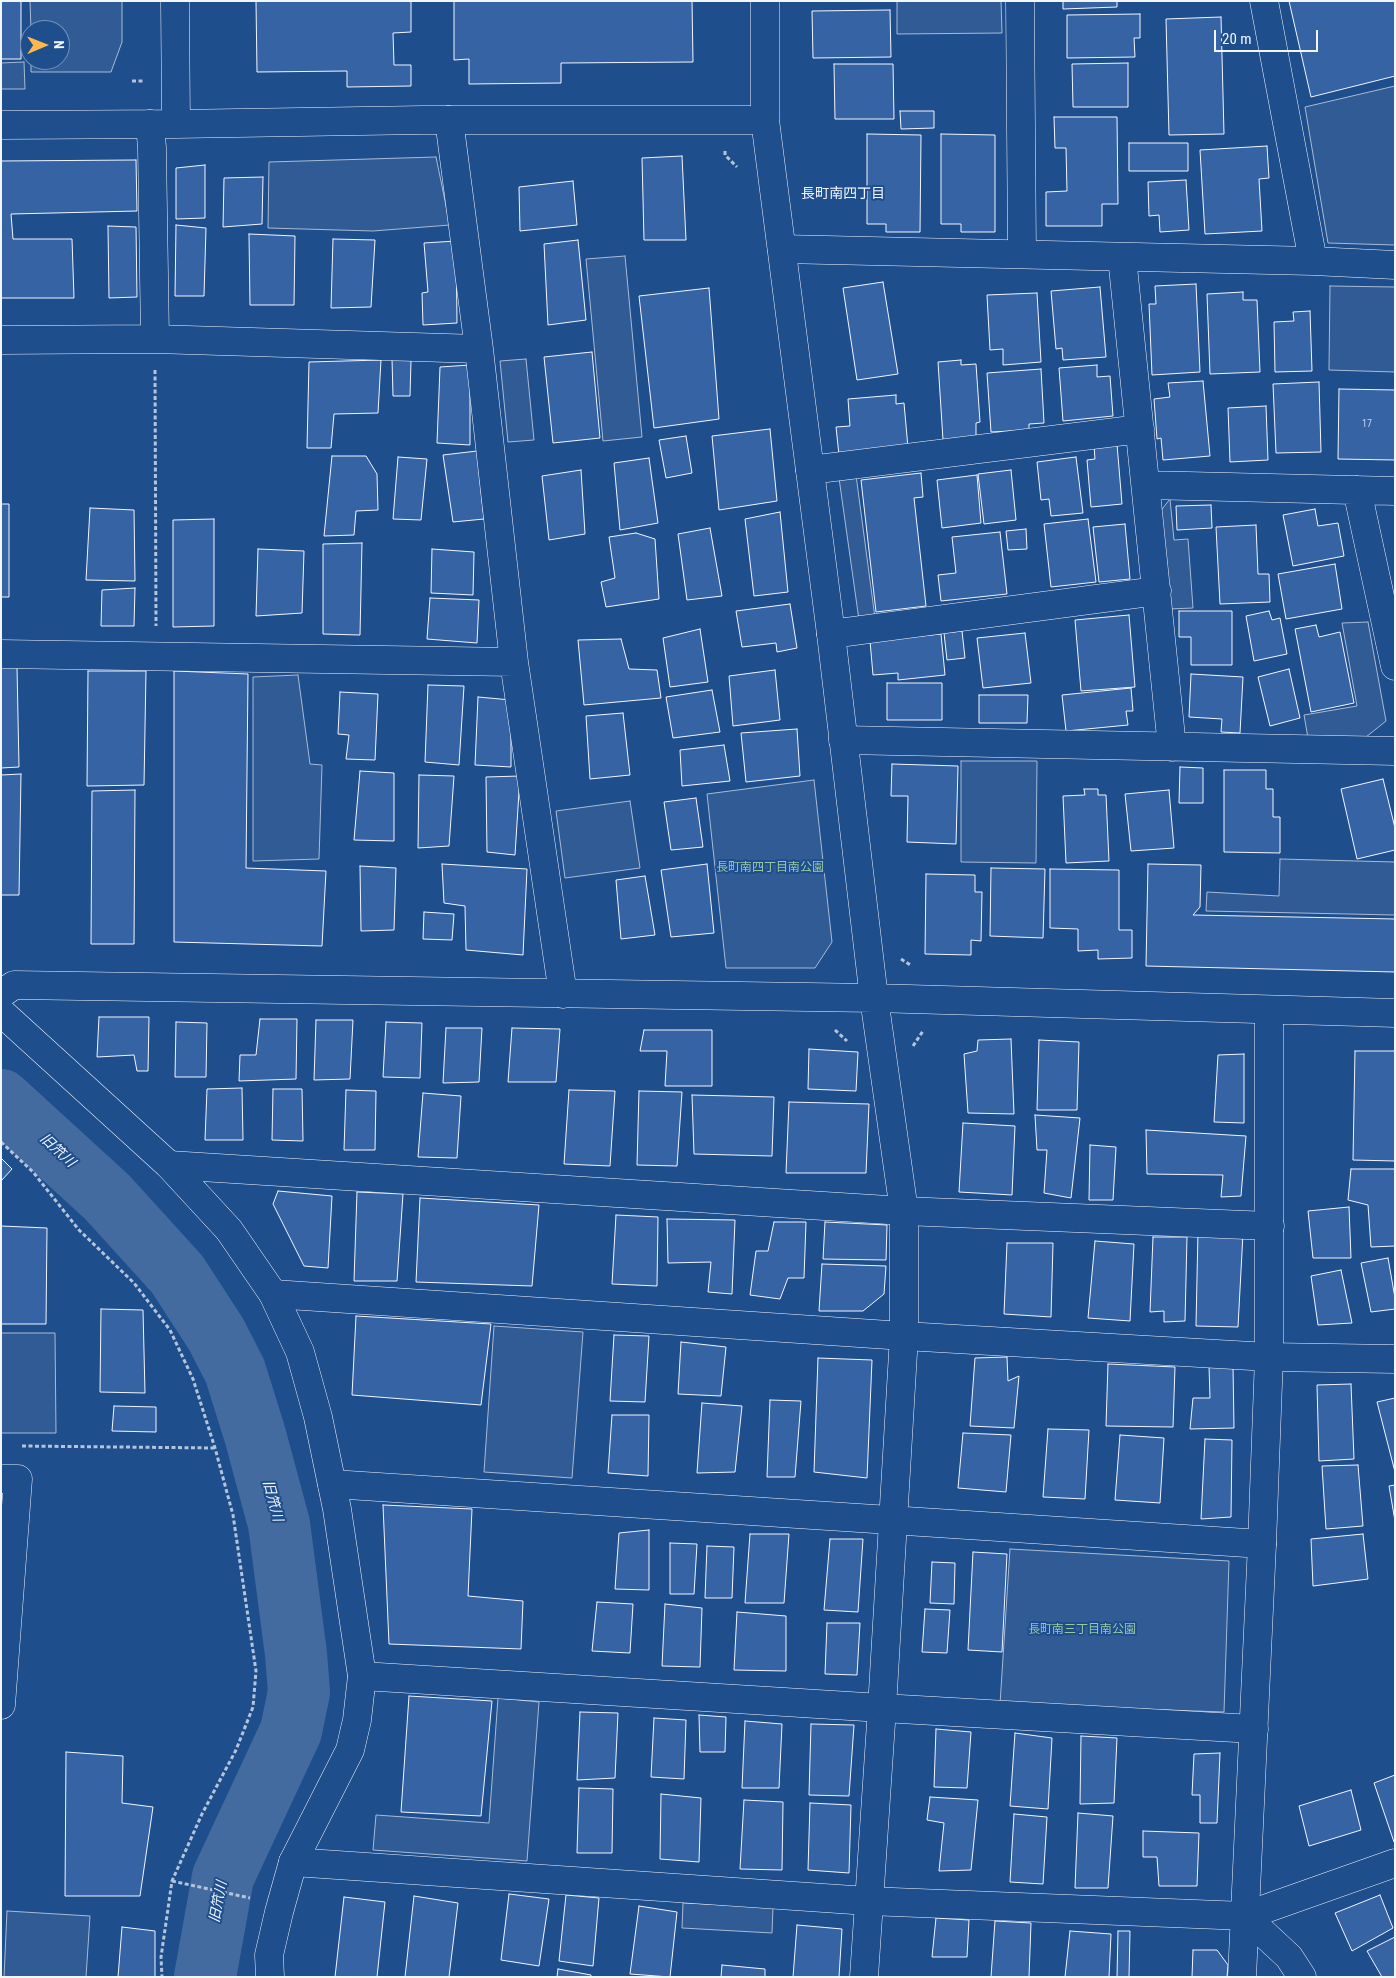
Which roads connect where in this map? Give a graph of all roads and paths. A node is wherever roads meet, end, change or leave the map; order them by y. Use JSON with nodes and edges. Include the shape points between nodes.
{"nodes":[{"id":1,"x":175,"y":1,"type":"edge"},
{"id":2,"x":765,"y":1,"type":"edge"},
{"id":3,"x":1020,"y":1,"type":"edge"},
{"id":4,"x":1264,"y":1,"type":"edge"},
{"id":5,"x":449,"y":120,"type":"junction"},
{"id":6,"x":765,"y":120,"type":"junction"},
{"id":7,"x":163,"y":124,"type":"junction"},
{"id":8,"x":1,"y":125,"type":"edge"},
{"id":9,"x":725,"y":148,"type":"dead end"},
{"id":10,"x":739,"y":168,"type":"dead end"},
{"id":11,"x":782,"y":249,"type":"junction"},
{"id":12,"x":1022,"y":254,"type":"junction"},
{"id":13,"x":1122,"y":256,"type":"junction"},
{"id":14,"x":1313,"y":261,"type":"junction"},
{"id":15,"x":1395,"y":265,"type":"edge"},
{"id":16,"x":155,"y":339,"type":"junction"},
{"id":17,"x":1,"y":340,"type":"edge"},
{"id":18,"x":479,"y":349,"type":"junction"},
{"id":19,"x":1140,"y":429,"type":"junction"},
{"id":20,"x":810,"y":470,"type":"junction"},
{"id":21,"x":1146,"y":485,"type":"junction"},
{"id":22,"x":1358,"y":490,"type":"junction"},
{"id":23,"x":1395,"y":491,"type":"edge"},
{"id":24,"x":1156,"y":591,"type":"junction"},
{"id":25,"x":831,"y":634,"type":"junction"},
{"id":26,"x":1,"y":654,"type":"edge"},
{"id":27,"x":156,"y":656,"type":"junction"},
{"id":28,"x":514,"y":662,"type":"junction"},
{"id":29,"x":1395,"y":666,"type":"edge"},
{"id":30,"x":844,"y":740,"type":"junction"},
{"id":31,"x":1172,"y":747,"type":"junction"},
{"id":32,"x":1395,"y":751,"type":"edge"},
{"id":33,"x":897,"y":957,"type":"dead end"},
{"id":34,"x":916,"y":968,"type":"dead end"},
{"id":35,"x":1,"y":994,"type":"edge"},
{"id":36,"x":563,"y":994,"type":"junction"},
{"id":37,"x":874,"y":998,"type":"junction"},
{"id":38,"x":1269,"y":1010,"type":"junction"},
{"id":39,"x":1,"y":1012,"type":"edge"},
{"id":40,"x":1395,"y":1013,"type":"edge"},
{"id":41,"x":1,"y":1142,"type":"edge"},
{"id":42,"x":169,"y":1165,"type":"junction"},
{"id":43,"x":904,"y":1211,"type":"junction"},
{"id":44,"x":1270,"y":1226,"type":"junction"},
{"id":45,"x":273,"y":1294,"type":"junction"},
{"id":46,"x":904,"y":1336,"type":"junction"},
{"id":47,"x":1269,"y":1357,"type":"junction"},
{"id":48,"x":1395,"y":1359,"type":"edge"},
{"id":49,"x":21,"y":1446,"type":"dead end"},
{"id":50,"x":215,"y":1448,"type":"junction"},
{"id":51,"x":1,"y":1479,"type":"edge"},
{"id":52,"x":332,"y":1484,"type":"junction"},
{"id":53,"x":893,"y":1520,"type":"junction"},
{"id":54,"x":1262,"y":1544,"type":"junction"},
{"id":55,"x":362,"y":1676,"type":"junction"},
{"id":56,"x":1,"y":1704,"type":"edge"},
{"id":57,"x":882,"y":1708,"type":"junction"},
{"id":58,"x":1254,"y":1729,"type":"junction"},
{"id":59,"x":293,"y":1862,"type":"junction"},
{"id":60,"x":1395,"y":1863,"type":"edge"},
{"id":61,"x":172,"y":1881,"type":"junction"},
{"id":62,"x":244,"y":1896,"type":"dead end"},
{"id":63,"x":868,"y":1901,"type":"junction"},
{"id":64,"x":1245,"y":1916,"type":"junction"},
{"id":65,"x":162,"y":1977,"type":"edge"},
{"id":66,"x":270,"y":1977,"type":"edge"},
{"id":67,"x":864,"y":1977,"type":"edge"},
{"id":68,"x":1242,"y":1977,"type":"edge"},
{"id":69,"x":1302,"y":1977,"type":"edge"}],
"edges":[{"from":1,"to":7,"type":"street"},
{"from":2,"to":6,"type":"street"},
{"from":3,"to":12,"type":"street"},
{"from":4,"to":14,"type":"street"},
{"from":5,"to":6,"type":"street"},
{"from":5,"to":7,"type":"street"},
{"from":5,"to":18,"type":"street"},
{"from":6,"to":11,"type":"street"},
{"from":7,"to":8,"type":"street"},
{"from":7,"to":16,"type":"street","via":[[152,158]]},
{"from":9,"to":10,"type":"path","via":[[725,155]]},
{"from":11,"to":12,"type":"street"},
{"from":11,"to":20,"type":"street"},
{"from":12,"to":13,"type":"street"},
{"from":13,"to":14,"type":"street"},
{"from":13,"to":19,"type":"street"},
{"from":14,"to":15,"type":"street"},
{"from":16,"to":17,"type":"street"},
{"from":16,"to":18,"type":"street"},
{"from":16,"to":27,"type":"path"},
{"from":18,"to":28,"type":"street"},
{"from":19,"to":20,"type":"street"},
{"from":19,"to":21,"type":"street"},
{"from":20,"to":25,"type":"street"},
{"from":21,"to":22,"type":"street"},
{"from":21,"to":24,"type":"street"},
{"from":22,"to":23,"type":"street"},
{"from":22,"to":29,"type":"street"},
{"from":24,"to":25,"type":"street"},
{"from":24,"to":31,"type":"street"},
{"from":25,"to":30,"type":"street"},
{"from":26,"to":27,"type":"street"},
{"from":27,"to":28,"type":"street"},
{"from":28,"to":36,"type":"street"},
{"from":30,"to":31,"type":"street"},
{"from":30,"to":37,"type":"street"},
{"from":31,"to":32,"type":"street"},
{"from":33,"to":34,"type":"path"},
{"from":35,"to":36,"type":"street","via":[[14,985]]},
{"from":36,"to":37,"type":"street"},
{"from":37,"to":38,"type":"street"},
{"from":37,"to":43,"type":"street"},
{"from":38,"to":40,"type":"street"},
{"from":38,"to":44,"type":"street"},
{"from":39,"to":42,"type":"street"},
{"from":41,"to":50,"type":"path","via":[[33,1172],[78,1230],[134,1282],[170,1330],[193,1379]]},
{"from":42,"to":43,"type":"street"},
{"from":42,"to":45,"type":"street","via":[[229,1230]]},
{"from":43,"to":44,"type":"street"},
{"from":43,"to":46,"type":"street"},
{"from":44,"to":47,"type":"street"},
{"from":45,"to":46,"type":"street"},
{"from":45,"to":52,"type":"street","via":[[300,1352]]},
{"from":46,"to":47,"type":"street"},
{"from":46,"to":53,"type":"street"},
{"from":47,"to":48,"type":"street"},
{"from":47,"to":54,"type":"street"},
{"from":49,"to":50,"type":"path"},
{"from":50,"to":61,"type":"path","via":[[233,1515],[248,1611],[256,1671],[253,1707],[236,1750]]},
{"from":51,"to":56,"type":"street","via":[[18,1480]]},
{"from":52,"to":53,"type":"street"},
{"from":52,"to":55,"type":"street"},
{"from":53,"to":54,"type":"street"},
{"from":53,"to":57,"type":"street"},
{"from":54,"to":58,"type":"street"},
{"from":55,"to":57,"type":"street"},
{"from":55,"to":59,"type":"street","via":[[350,1750]]},
{"from":57,"to":58,"type":"street"},
{"from":57,"to":63,"type":"street"},
{"from":58,"to":64,"type":"street"},
{"from":59,"to":63,"type":"street"},
{"from":59,"to":66,"type":"street","via":[[269,1955]]},
{"from":60,"to":64,"type":"street"},
{"from":61,"to":62,"type":"path"},
{"from":61,"to":65,"type":"path","via":[[161,1957]]},
{"from":63,"to":64,"type":"street"},
{"from":63,"to":67,"type":"street"},
{"from":64,"to":68,"type":"street"},
{"from":64,"to":69,"type":"street","via":[[1289,1957]]}]}
